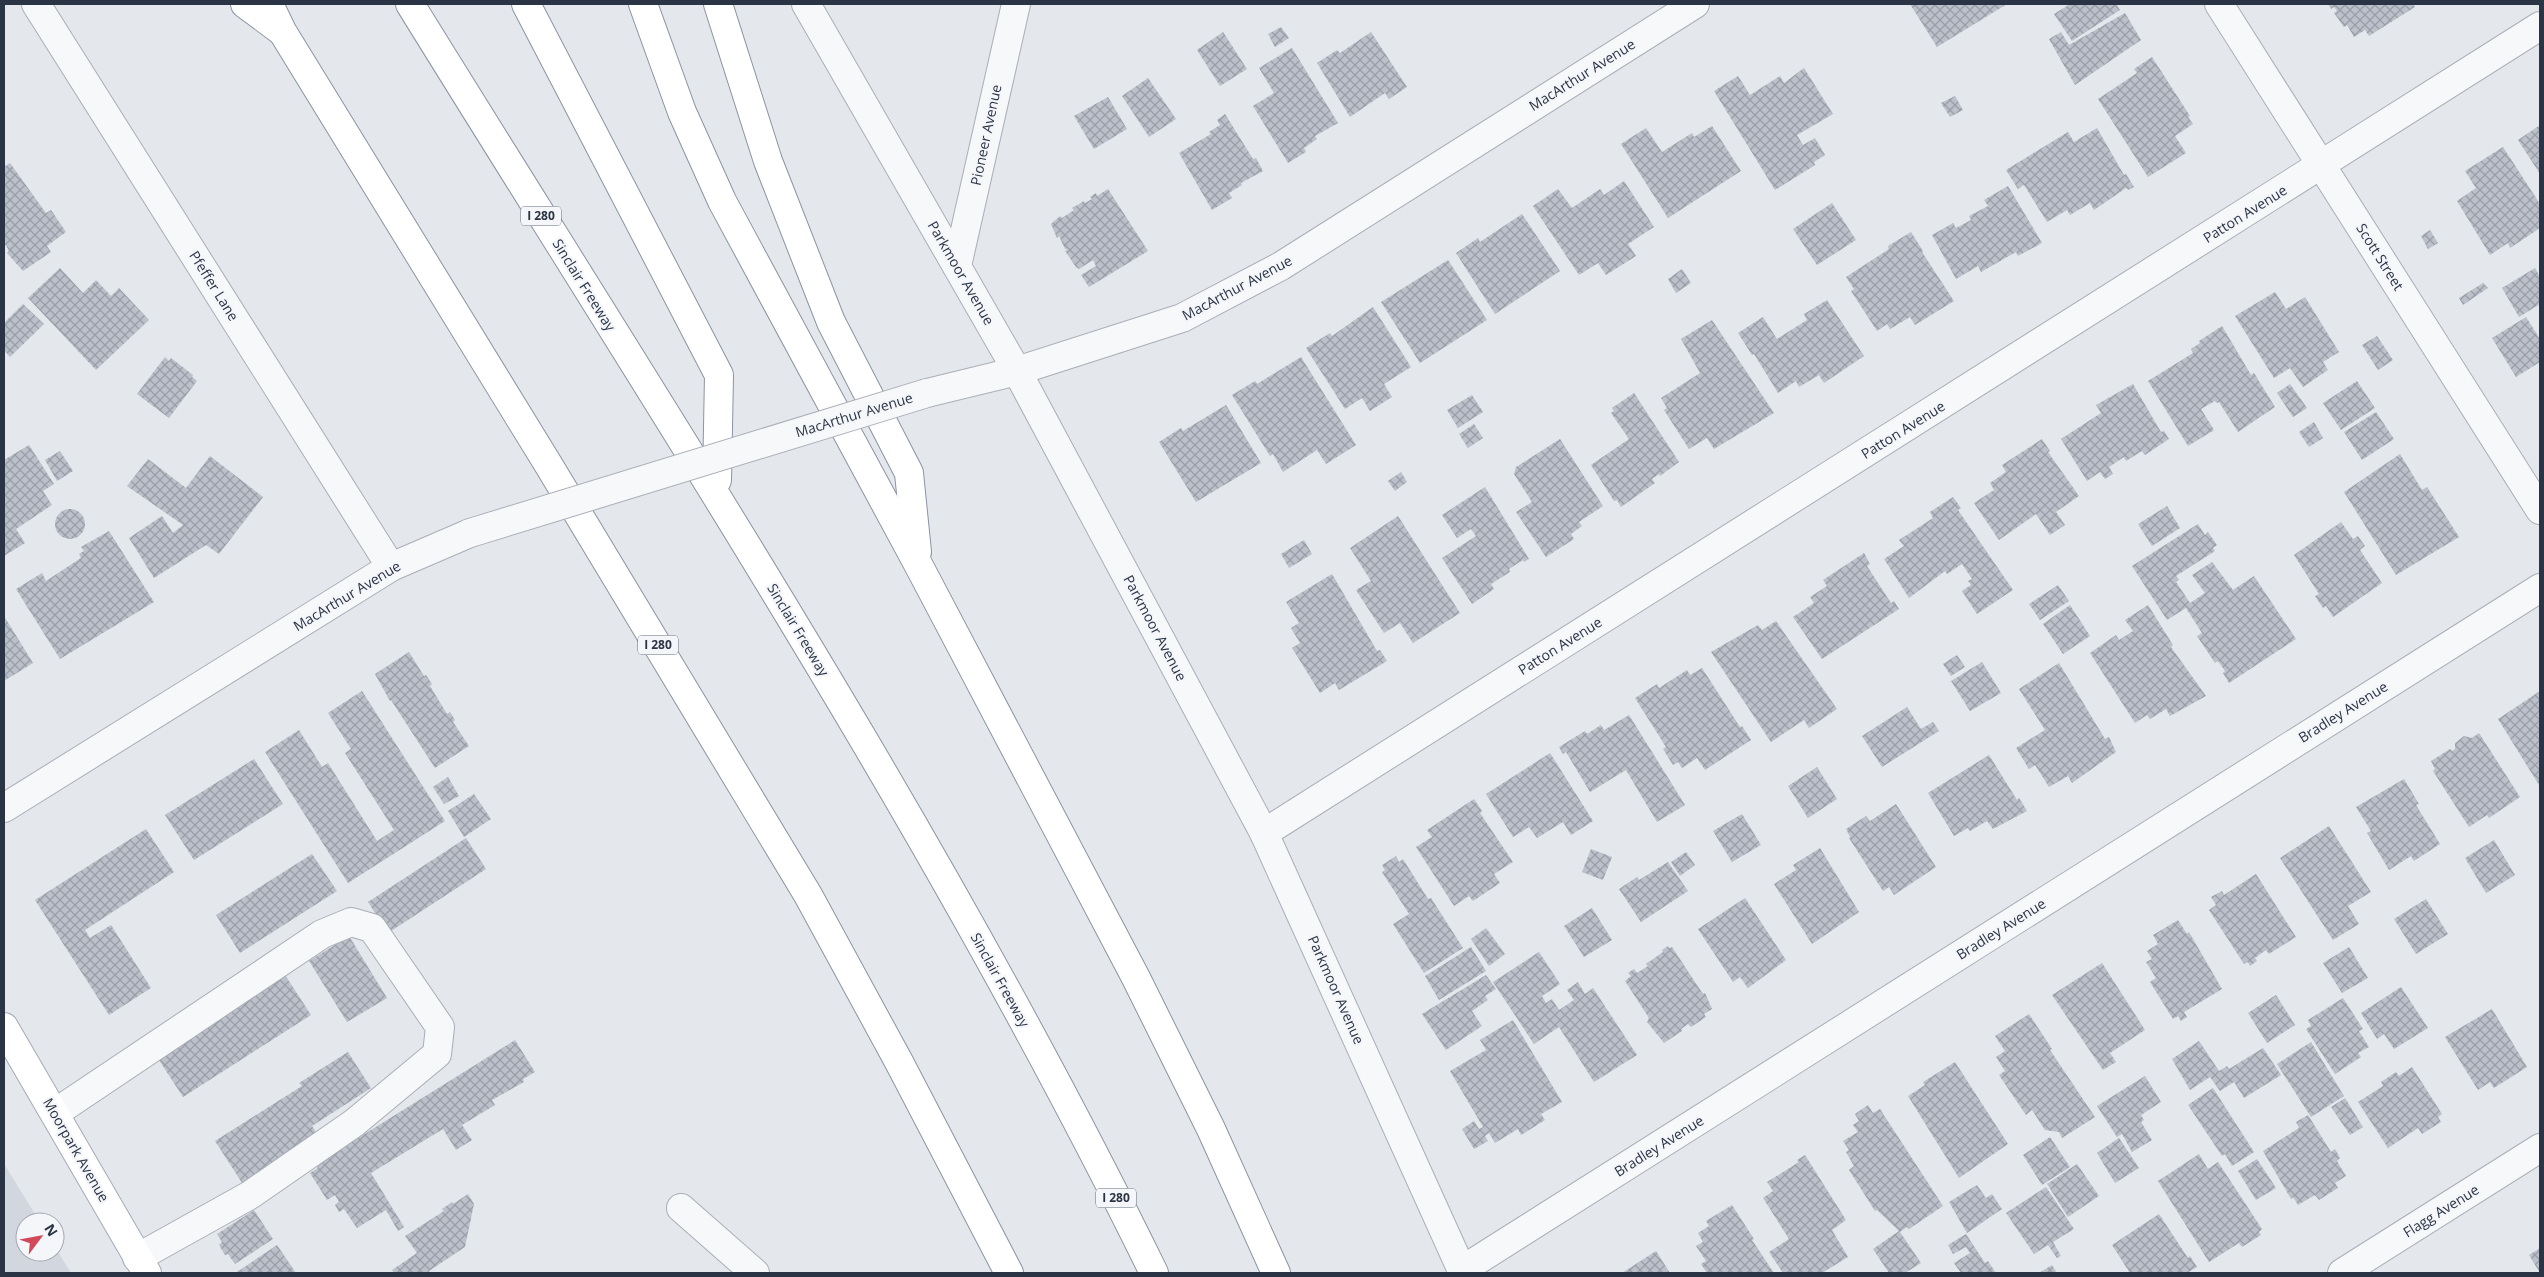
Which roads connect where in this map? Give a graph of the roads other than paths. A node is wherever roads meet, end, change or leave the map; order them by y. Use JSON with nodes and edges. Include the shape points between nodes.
{"nodes":[{"id":1,"x":36,"y":4,"type":"edge"},
{"id":2,"x":245,"y":4,"type":"edge"},
{"id":3,"x":269,"y":4,"type":"edge"},
{"id":4,"x":410,"y":4,"type":"edge"},
{"id":5,"x":526,"y":4,"type":"edge"},
{"id":6,"x":642,"y":4,"type":"edge"},
{"id":7,"x":718,"y":4,"type":"edge"},
{"id":8,"x":806,"y":4,"type":"edge"},
{"id":9,"x":1016,"y":4,"type":"edge"},
{"id":10,"x":1695,"y":4,"type":"edge"},
{"id":11,"x":2219,"y":4,"type":"edge"},
{"id":12,"x":2540,"y":26,"type":"edge"},
{"id":13,"x":282,"y":31,"type":"junction"},
{"id":14,"x":2322,"y":165,"type":"junction"},
{"id":15,"x":957,"y":266,"type":"junction"},
{"id":16,"x":1018,"y":371,"type":"junction"},
{"id":17,"x":717,"y":497,"type":"junction"},
{"id":18,"x":2540,"y":510,"type":"edge"},
{"id":19,"x":919,"y":566,"type":"junction"},
{"id":20,"x":391,"y":567,"type":"junction"},
{"id":21,"x":2540,"y":588,"type":"edge"},
{"id":22,"x":4,"y":808,"type":"edge"},
{"id":23,"x":1264,"y":833,"type":"junction"},
{"id":24,"x":4,"y":1027,"type":"edge"},
{"id":25,"x":55,"y":1113,"type":"junction"},
{"id":26,"x":2540,"y":1148,"type":"edge"},
{"id":27,"x":682,"y":1208,"type":"dead end"},
{"id":28,"x":142,"y":1265,"type":"edge"},
{"id":29,"x":1463,"y":1272,"type":"edge"},
{"id":30,"x":755,"y":1273,"type":"edge"},
{"id":31,"x":1009,"y":1273,"type":"edge"},
{"id":32,"x":1154,"y":1273,"type":"edge"},
{"id":33,"x":1276,"y":1273,"type":"edge"},
{"id":34,"x":2342,"y":1273,"type":"edge"}],
"edges":[{"from":1,"to":20,"type":"street","name":"Pfeffer Lane"},
{"from":2,"to":13,"type":"main road"},
{"from":3,"to":13,"type":"main road","number":"I 280"},
{"from":4,"to":17,"type":"main road","name":"Sinclair Freeway","number":"I 280"},
{"from":5,"to":17,"type":"main road","via":[[719,374]]},
{"from":6,"to":19,"type":"main road","via":[[682,112],[722,201]]},
{"from":7,"to":19,"type":"main road","via":[[768,161],[831,322],[909,473]]},
{"from":8,"to":15,"type":"street","name":"Parkmoor Avenue"},
{"from":9,"to":15,"type":"street","name":"Pioneer Avenue"},
{"from":10,"to":16,"type":"street","name":"MacArthur Avenue","via":[[1281,266],[1182,318]]},
{"from":11,"to":14,"type":"street","name":"Scott Street"},
{"from":12,"to":14,"type":"street","name":"Patton Avenue"},
{"from":13,"to":31,"type":"main road","number":"I 280","via":[[808,895]]},
{"from":14,"to":18,"type":"street","name":"Scott Street"},
{"from":14,"to":23,"type":"street","name":"Patton Avenue"},
{"from":15,"to":16,"type":"street","name":"Parkmoor Avenue"},
{"from":16,"to":20,"type":"street","name":"MacArthur Avenue","bridge":true,"via":[[927,393],[470,533]]},
{"from":16,"to":23,"type":"street","name":"Parkmoor Avenue"},
{"from":17,"to":32,"type":"main road","name":"Sinclair Freeway","number":"I 280","via":[[888,778],[1015,1007]]},
{"from":19,"to":33,"type":"main road","via":[[1136,978],[1211,1129]]},
{"from":20,"to":22,"type":"street","name":"MacArthur Avenue"},
{"from":21,"to":29,"type":"street","name":"Bradley Avenue"},
{"from":23,"to":29,"type":"street","name":"Parkmoor Avenue"},
{"from":24,"to":25,"type":"main road","name":"Moorpark Avenue"},
{"from":25,"to":28,"type":"main road","name":"Moorpark Avenue"},
{"from":25,"to":28,"type":"street","via":[[322,934],[351,922],[372,928],[440,1027],[437,1054],[354,1123]]},
{"from":26,"to":34,"type":"street","name":"Flagg Avenue"},
{"from":27,"to":30,"type":"street"}]}
